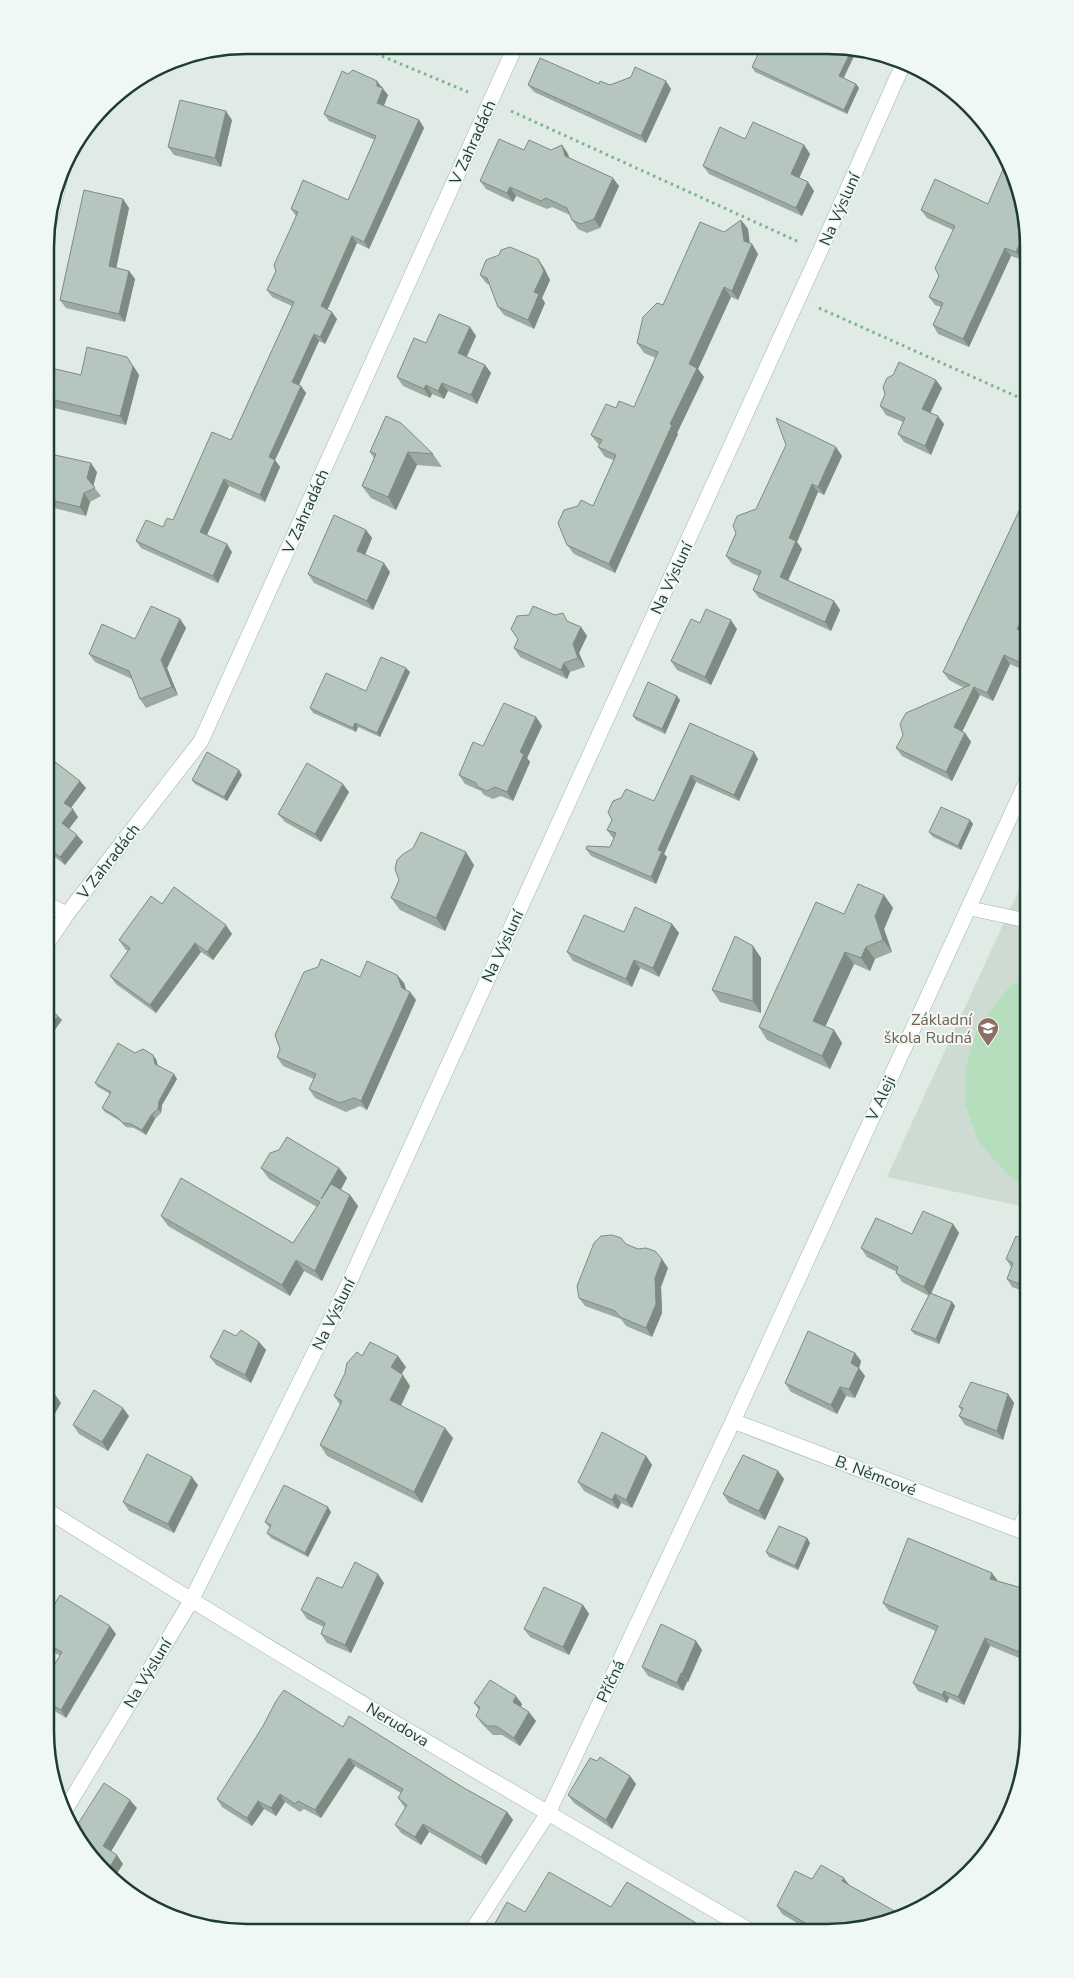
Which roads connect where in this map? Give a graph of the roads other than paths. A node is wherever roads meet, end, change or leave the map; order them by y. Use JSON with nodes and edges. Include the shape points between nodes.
{"nodes":[{"id":1,"x":512,"y":54,"type":"edge"},
{"id":2,"x":901,"y":68,"type":"edge"},
{"id":3,"x":1020,"y":795,"type":"edge"},
{"id":4,"x":54,"y":908,"type":"edge"},
{"id":5,"x":968,"y":908,"type":"junction"},
{"id":6,"x":67,"y":914,"type":"junction"},
{"id":7,"x":1020,"y":919,"type":"edge"},
{"id":8,"x":54,"y":933,"type":"edge"},
{"id":9,"x":733,"y":1421,"type":"junction"},
{"id":10,"x":54,"y":1515,"type":"edge"},
{"id":11,"x":1020,"y":1530,"type":"edge"},
{"id":12,"x":191,"y":1601,"type":"junction"},
{"id":13,"x":68,"y":1805,"type":"edge"},
{"id":14,"x":548,"y":1814,"type":"junction"},
{"id":15,"x":476,"y":1924,"type":"edge"},
{"id":16,"x":738,"y":1924,"type":"edge"}],
"edges":[{"from":1,"to":6,"type":"street","name":"V Zahradách","via":[[201,741]]},
{"from":2,"to":12,"type":"street","name":"Na Výsluní","via":[[347,1287]]},
{"from":3,"to":5,"type":"street","name":"V Aleji"},
{"from":4,"to":6,"type":"street"},
{"from":5,"to":7,"type":"lane"},
{"from":5,"to":9,"type":"street","name":"V Aleji"},
{"from":6,"to":8,"type":"street","name":"V Zahradách"},
{"from":9,"to":11,"type":"street","name":"B. Němcové"},
{"from":9,"to":14,"type":"street","name":"Příčná"},
{"from":10,"to":12,"type":"street","name":"Nerudova"},
{"from":12,"to":13,"type":"street","name":"Na Výsluní"},
{"from":12,"to":14,"type":"street","name":"Nerudova"},
{"from":14,"to":15,"type":"street","name":"Příčná"},
{"from":14,"to":16,"type":"street","name":"Nerudova"}]}
